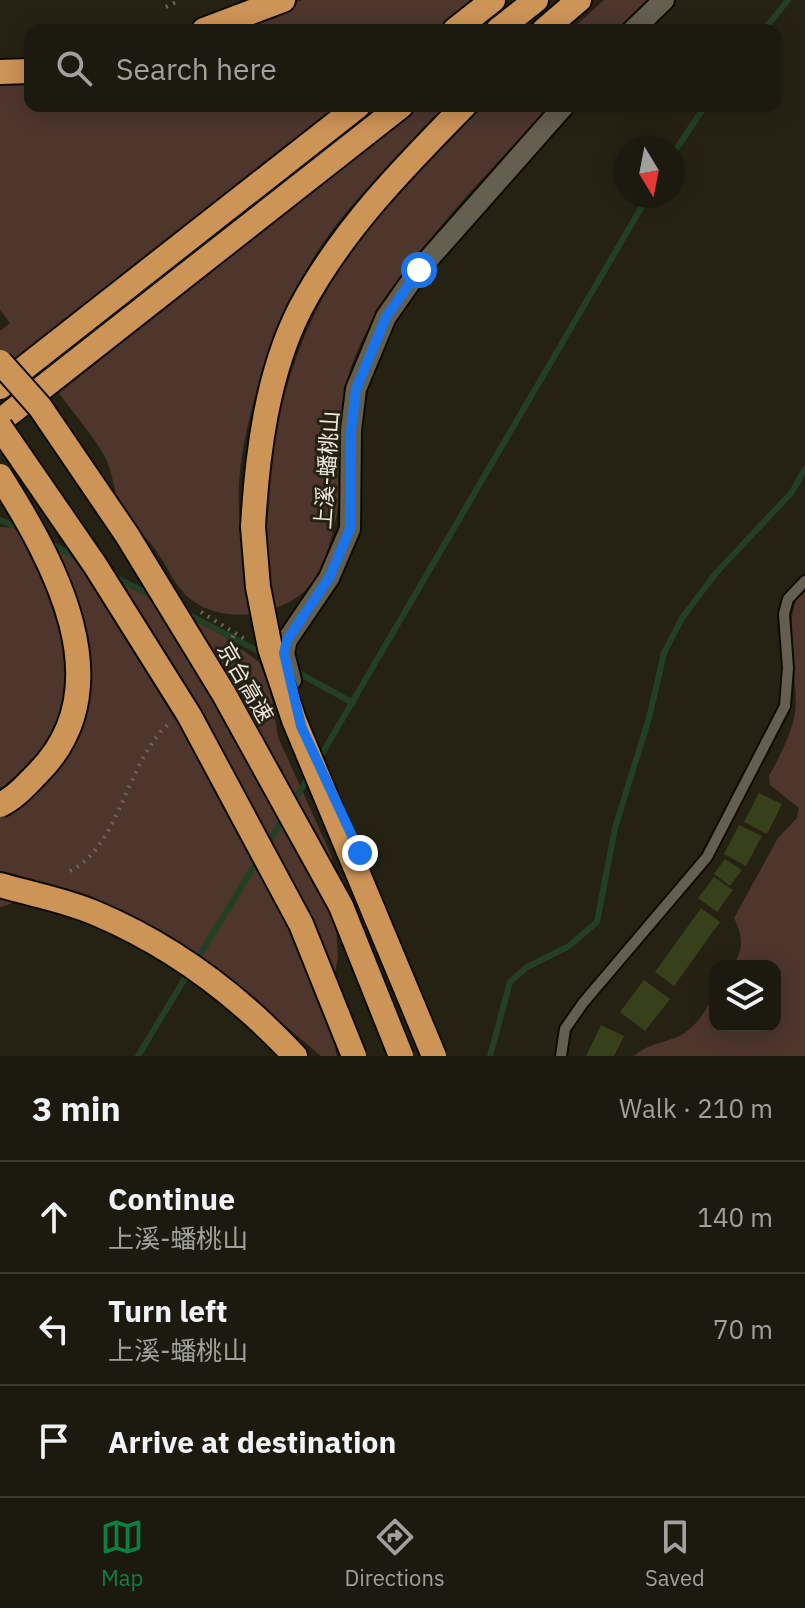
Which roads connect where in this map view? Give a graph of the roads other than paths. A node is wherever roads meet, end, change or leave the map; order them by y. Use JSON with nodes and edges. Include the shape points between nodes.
{"nodes":[{"id":1,"x":283,"y":0,"type":"edge"},
{"id":2,"x":493,"y":0,"type":"edge"},
{"id":3,"x":536,"y":0,"type":"edge"},
{"id":4,"x":579,"y":0,"type":"edge"},
{"id":5,"x":664,"y":0,"type":"edge"},
{"id":6,"x":220,"y":24,"type":"edge"},
{"id":7,"x":463,"y":24,"type":"edge"},
{"id":8,"x":506,"y":24,"type":"edge"},
{"id":9,"x":551,"y":24,"type":"edge"},
{"id":10,"x":639,"y":24,"type":"edge"},
{"id":11,"x":24,"y":71,"type":"edge"},
{"id":12,"x":0,"y":72,"type":"edge"},
{"id":13,"x":350,"y":112,"type":"edge"},
{"id":14,"x":393,"y":112,"type":"edge"},
{"id":15,"x":458,"y":112,"type":"edge"},
{"id":16,"x":559,"y":112,"type":"edge"},
{"id":17,"x":0,"y":362,"type":"edge"},
{"id":18,"x":0,"y":387,"type":"edge"},
{"id":19,"x":0,"y":421,"type":"edge"},
{"id":20,"x":0,"y":427,"type":"edge"},
{"id":21,"x":0,"y":476,"type":"edge"},
{"id":22,"x":805,"y":581,"type":"edge"},
{"id":23,"x":0,"y":805,"type":"edge"},
{"id":24,"x":0,"y":885,"type":"edge"},
{"id":25,"x":295,"y":1056,"type":"edge"},
{"id":26,"x":354,"y":1056,"type":"edge"},
{"id":27,"x":401,"y":1056,"type":"edge"},
{"id":28,"x":434,"y":1056,"type":"edge"},
{"id":29,"x":561,"y":1056,"type":"edge"}],
"edges":[{"from":1,"to":6,"type":"highway"},
{"from":2,"to":7,"type":"highway"},
{"from":3,"to":8,"type":"highway"},
{"from":4,"to":9,"type":"highway"},
{"from":5,"to":10,"type":"street"},
{"from":11,"to":12,"type":"highway"},
{"from":13,"to":18,"type":"highway"},
{"from":14,"to":19,"type":"highway"},
{"from":15,"to":28,"type":"highway","bridge":true,"via":[[384,188],[300,310],[262,437],[253,527],[270,648],[294,720]]},
{"from":16,"to":28,"type":"street","name":"上溪-蟠桃山","via":[[419,270],[386,317],[356,389],[350,529],[329,578],[287,640],[284,653],[301,726],[360,853]]},
{"from":17,"to":27,"type":"highway","name":"京台高速","bridge":true,"via":[[40,407],[127,535],[224,694],[341,906]]},
{"from":20,"to":26,"type":"highway","bridge":true,"via":[[189,715],[301,924]]},
{"from":21,"to":23,"type":"highway","bridge":true,"via":[[62,585],[76,642],[77,700],[55,756]]},
{"from":22,"to":29,"type":"lane","via":[[788,599],[784,614],[788,688],[778,720],[707,857],[583,1003],[565,1029]]},
{"from":24,"to":25,"type":"highway","via":[[94,912],[185,961],[260,1018]]}]}
